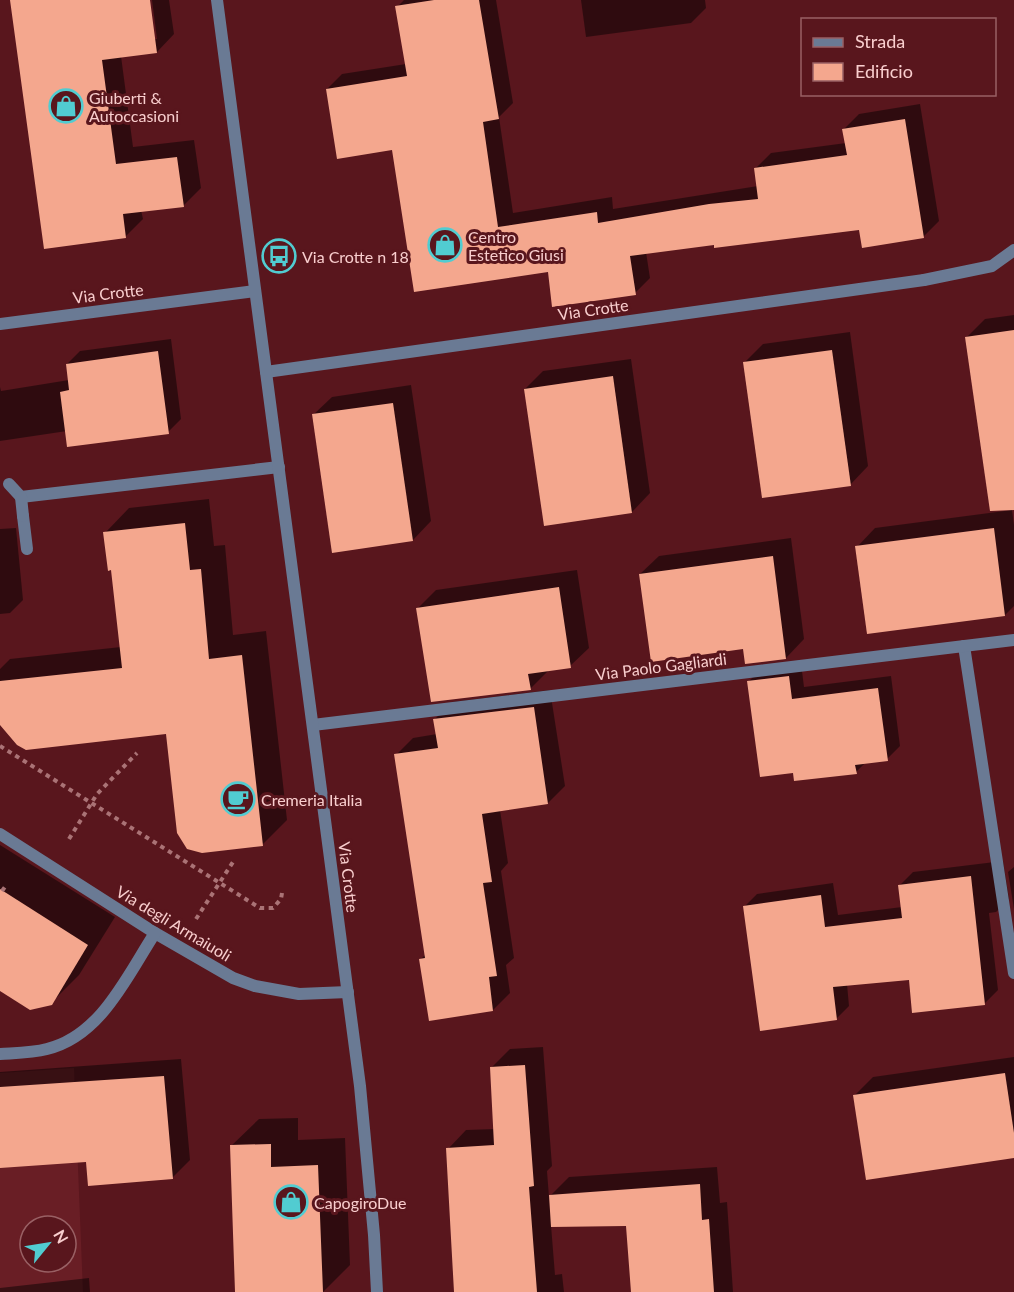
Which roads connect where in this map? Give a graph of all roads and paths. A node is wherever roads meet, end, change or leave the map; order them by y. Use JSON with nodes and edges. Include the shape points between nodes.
{"nodes":[{"id":1,"x":218,"y":0,"type":"edge"},
{"id":2,"x":1014,"y":250,"type":"edge"},
{"id":3,"x":255,"y":291,"type":"junction"},
{"id":4,"x":0,"y":324,"type":"edge"},
{"id":5,"x":266,"y":372,"type":"junction"},
{"id":6,"x":279,"y":467,"type":"junction"},
{"id":7,"x":4,"y":482,"type":"edge"},
{"id":8,"x":21,"y":496,"type":"junction"},
{"id":9,"x":27,"y":549,"type":"dead end"},
{"id":10,"x":1014,"y":640,"type":"edge"},
{"id":11,"x":964,"y":646,"type":"junction"},
{"id":12,"x":313,"y":725,"type":"junction"},
{"id":13,"x":0,"y":746,"type":"edge"},
{"id":14,"x":137,"y":753,"type":"dead end"},
{"id":15,"x":0,"y":834,"type":"edge"},
{"id":16,"x":233,"y":862,"type":"dead end"},
{"id":17,"x":52,"y":867,"type":"junction"},
{"id":18,"x":219,"y":883,"type":"junction"},
{"id":19,"x":7,"y":884,"type":"dead end"},
{"id":20,"x":2,"y":891,"type":"dead end"},
{"id":21,"x":282,"y":893,"type":"dead end"},
{"id":22,"x":155,"y":933,"type":"junction"},
{"id":23,"x":179,"y":947,"type":"junction"},
{"id":24,"x":1014,"y":973,"type":"edge"},
{"id":25,"x":348,"y":992,"type":"junction"},
{"id":26,"x":0,"y":1054,"type":"edge"},
{"id":27,"x":377,"y":1292,"type":"edge"}],
"edges":[{"from":1,"to":3,"type":"street","name":"Via Crotte"},
{"from":2,"to":5,"type":"street","name":"Via Crotte","via":[[992,266],[924,280]]},
{"from":3,"to":4,"type":"street","name":"Via Crotte"},
{"from":3,"to":5,"type":"street","name":"Via Crotte"},
{"from":5,"to":6,"type":"street","name":"Via Crotte"},
{"from":6,"to":8,"type":"street"},
{"from":6,"to":12,"type":"street","name":"Via Crotte"},
{"from":7,"to":8,"type":"street"},
{"from":8,"to":9,"type":"street"},
{"from":10,"to":11,"type":"street","name":"Via Paolo Gagliardi"},
{"from":11,"to":12,"type":"street","name":"Via Paolo Gagliardi"},
{"from":11,"to":24,"type":"street"},
{"from":12,"to":25,"type":"street","name":"Via Crotte"},
{"from":13,"to":18,"type":"path"},
{"from":14,"to":17,"type":"path","via":[[97,794]]},
{"from":15,"to":17,"type":"street","name":"Via degli Armaiuoli"},
{"from":16,"to":18,"type":"path"},
{"from":17,"to":22,"type":"street","name":"Via degli Armaiuoli"},
{"from":18,"to":21,"type":"path","via":[[267,909],[277,904]]},
{"from":18,"to":23,"type":"path"},
{"from":19,"to":20,"type":"path"},
{"from":22,"to":23,"type":"street","name":"Via degli Armaiuoli"},
{"from":22,"to":26,"type":"street","via":[[102,1013],[84,1032],[45,1050]]},
{"from":23,"to":25,"type":"street","name":"Via degli Armaiuoli","via":[[213,968],[255,986],[299,994]]},
{"from":25,"to":27,"type":"street","name":"Via Crotte"}]}
